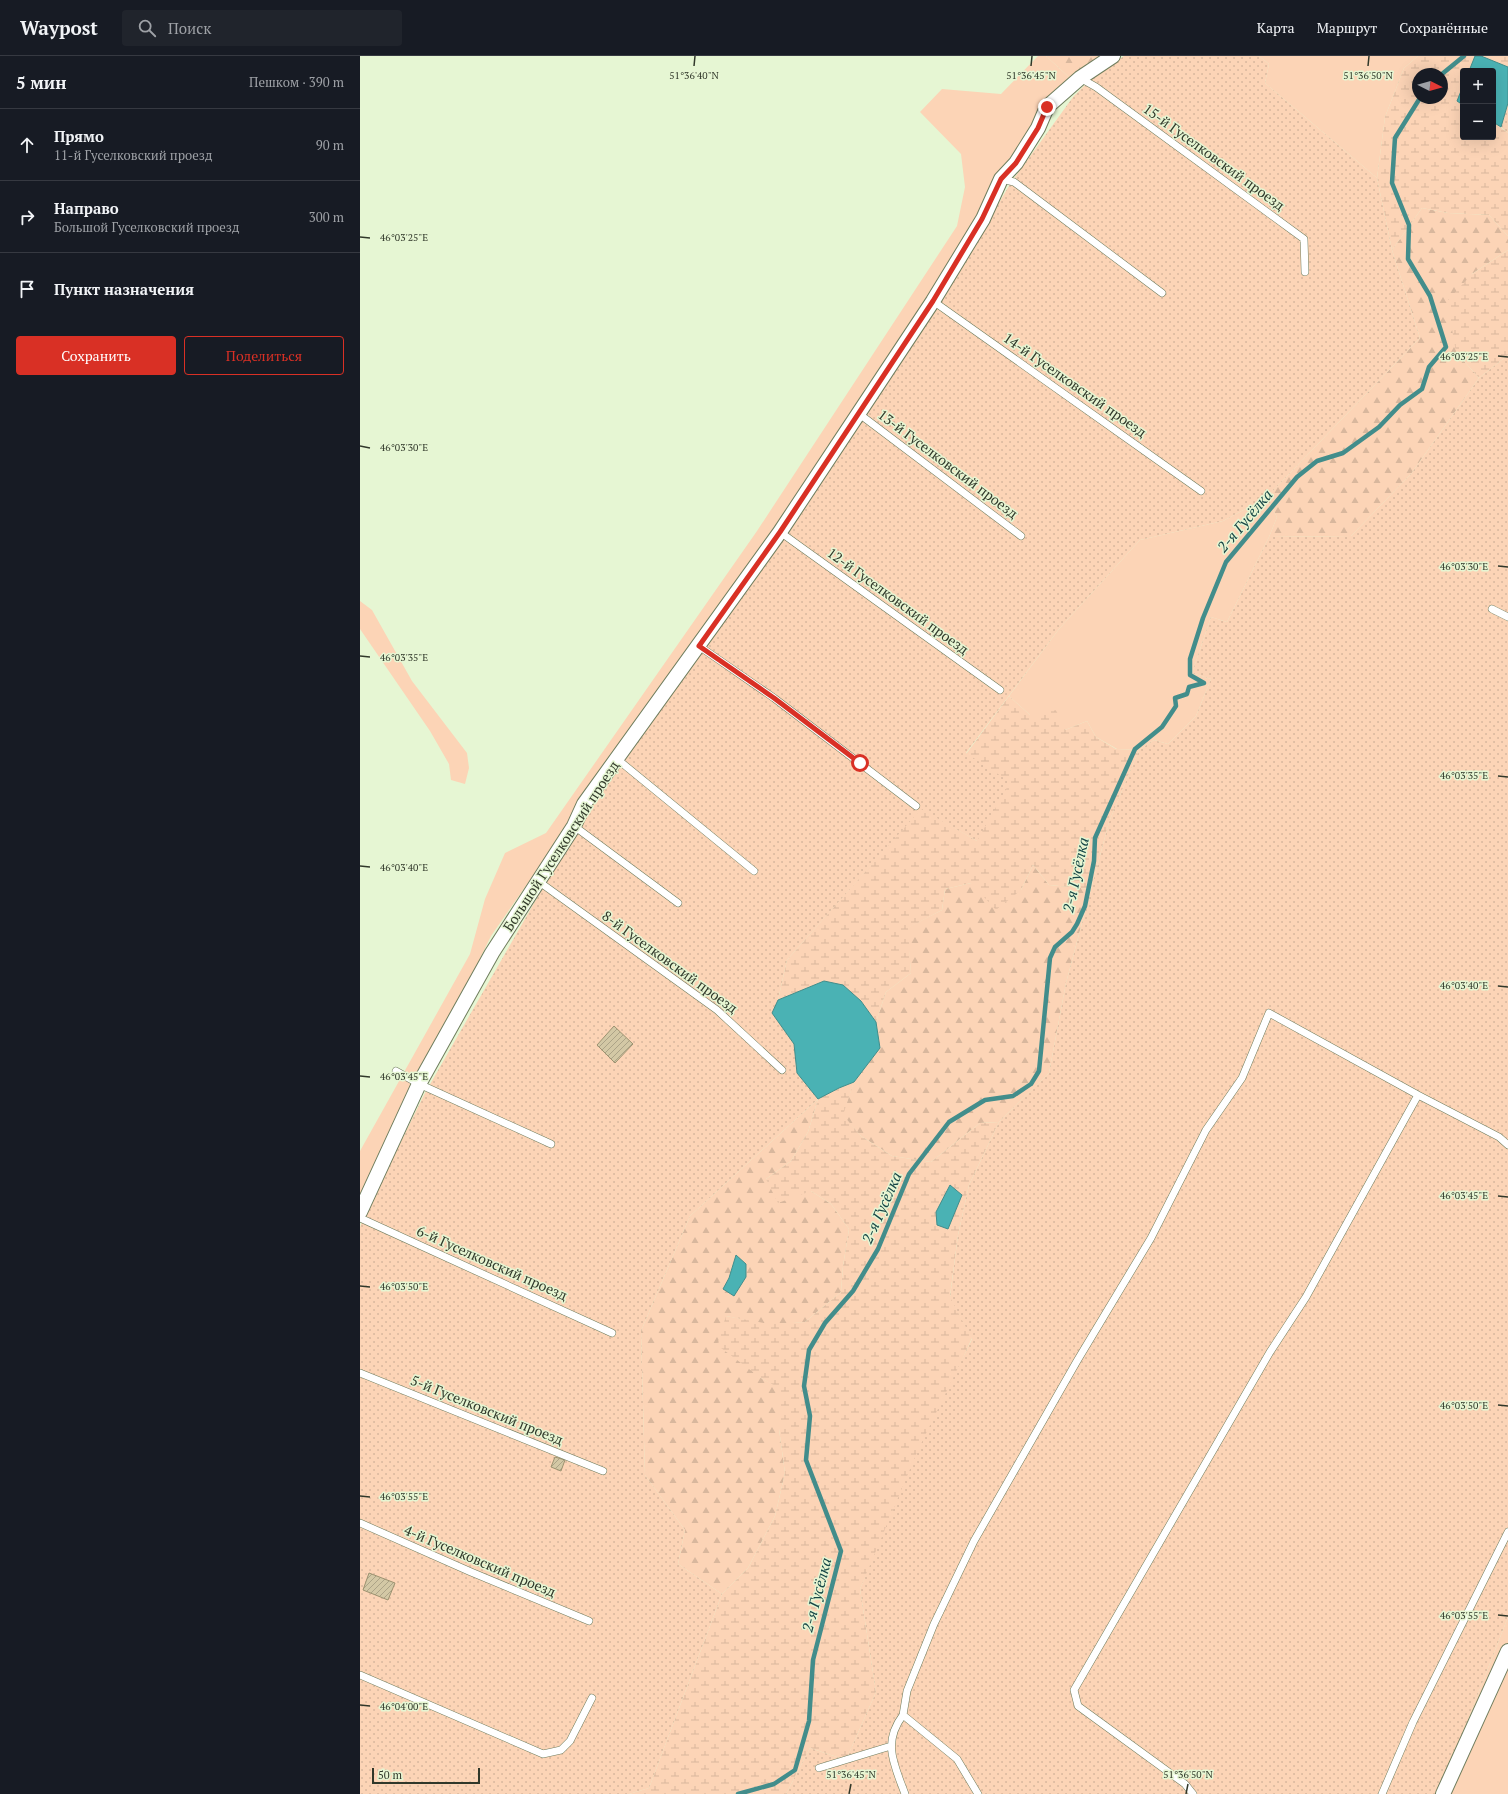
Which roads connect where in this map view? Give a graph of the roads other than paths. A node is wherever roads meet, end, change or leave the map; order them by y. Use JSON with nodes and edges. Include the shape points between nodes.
{"nodes":[{"id":1,"x":1112,"y":56,"type":"edge"},
{"id":2,"x":1080,"y":78,"type":"junction"},
{"id":3,"x":1001,"y":179,"type":"junction"},
{"id":4,"x":1305,"y":272,"type":"dead end"},
{"id":5,"x":1162,"y":293,"type":"dead end"},
{"id":6,"x":933,"y":301,"type":"junction"},
{"id":7,"x":858,"y":413,"type":"junction"},
{"id":8,"x":1201,"y":491,"type":"dead end"},
{"id":9,"x":780,"y":532,"type":"junction"},
{"id":10,"x":1021,"y":536,"type":"dead end"},
{"id":11,"x":1492,"y":610,"type":"dead end"},
{"id":12,"x":1508,"y":617,"type":"edge"},
{"id":13,"x":699,"y":646,"type":"junction"},
{"id":14,"x":1000,"y":690,"type":"dead end"},
{"id":15,"x":617,"y":759,"type":"junction"},
{"id":16,"x":916,"y":806,"type":"dead end"},
{"id":17,"x":574,"y":826,"type":"junction"},
{"id":18,"x":754,"y":871,"type":"dead end"},
{"id":19,"x":538,"y":881,"type":"junction"},
{"id":20,"x":678,"y":903,"type":"dead end"},
{"id":21,"x":782,"y":1070,"type":"dead end"},
{"id":22,"x":396,"y":1072,"type":"dead end"},
{"id":23,"x":419,"y":1084,"type":"junction"},
{"id":24,"x":1418,"y":1095,"type":"junction"},
{"id":25,"x":551,"y":1144,"type":"dead end"},
{"id":26,"x":1508,"y":1145,"type":"edge"},
{"id":27,"x":360,"y":1212,"type":"edge"},
{"id":28,"x":360,"y":1218,"type":"edge"},
{"id":29,"x":612,"y":1333,"type":"dead end"},
{"id":30,"x":360,"y":1373,"type":"edge"},
{"id":31,"x":603,"y":1471,"type":"dead end"},
{"id":32,"x":360,"y":1523,"type":"edge"},
{"id":33,"x":1508,"y":1532,"type":"edge"},
{"id":34,"x":589,"y":1621,"type":"dead end"},
{"id":35,"x":1508,"y":1651,"type":"edge"},
{"id":36,"x":360,"y":1675,"type":"edge"},
{"id":37,"x":592,"y":1698,"type":"dead end"},
{"id":38,"x":903,"y":1715,"type":"junction"},
{"id":39,"x":891,"y":1746,"type":"junction"},
{"id":40,"x":819,"y":1768,"type":"dead end"},
{"id":41,"x":905,"y":1794,"type":"edge"},
{"id":42,"x":978,"y":1794,"type":"edge"},
{"id":43,"x":1193,"y":1794,"type":"edge"},
{"id":44,"x":1382,"y":1794,"type":"edge"},
{"id":45,"x":1443,"y":1794,"type":"edge"}],
"edges":[{"from":1,"to":2,"type":"street","name":"Большой Гуселковский проезд"},
{"from":2,"to":3,"type":"street","name":"Большой Гуселковский проезд","via":[[1047,107],[1038,128],[1016,163]]},
{"from":2,"to":4,"type":"lane","name":"15-й Гуселковский проезд","via":[[1096,87],[1304,239]]},
{"from":3,"to":5,"type":"lane","via":[[1014,182]]},
{"from":3,"to":6,"type":"street","name":"Большой Гуселковский проезд","via":[[982,219]]},
{"from":6,"to":7,"type":"street","name":"Большой Гуселковский проезд"},
{"from":6,"to":8,"type":"lane","name":"14-й Гуселковский проезд"},
{"from":7,"to":9,"type":"street","name":"Большой Гуселковский проезд"},
{"from":7,"to":10,"type":"lane","name":"13-й Гуселковский проезд"},
{"from":9,"to":13,"type":"street","name":"Большой Гуселковский проезд"},
{"from":9,"to":14,"type":"lane","name":"12-й Гуселковский проезд"},
{"from":11,"to":12,"type":"lane"},
{"from":13,"to":15,"type":"street","name":"Большой Гуселковский проезд"},
{"from":13,"to":16,"type":"lane","via":[[774,698]]},
{"from":15,"to":17,"type":"street","name":"Большой Гуселковский проезд","via":[[584,804]]},
{"from":15,"to":18,"type":"lane"},
{"from":17,"to":19,"type":"street","name":"Большой Гуселковский проезд"},
{"from":17,"to":20,"type":"lane"},
{"from":19,"to":21,"type":"lane","name":"8-й Гуселковский проезд","via":[[717,1010]]},
{"from":19,"to":23,"type":"street","name":"Большой Гуселковский проезд","via":[[492,953]]},
{"from":22,"to":23,"type":"lane"},
{"from":23,"to":25,"type":"lane"},
{"from":23,"to":27,"type":"street","name":"Большой Гуселковский проезд"},
{"from":24,"to":26,"type":"lane","via":[[1499,1137]]},
{"from":24,"to":38,"type":"lane","via":[[1269,1013],[1242,1078],[1206,1130],[1151,1238],[974,1541],[934,1624],[907,1691]]},
{"from":24,"to":43,"type":"lane","via":[[1306,1296],[1270,1352],[1074,1690],[1078,1706],[1168,1770]]},
{"from":28,"to":29,"type":"lane","name":"6-й Гуселковский проезд"},
{"from":30,"to":31,"type":"lane","name":"5-й Гуселковский проезд"},
{"from":32,"to":34,"type":"lane","name":"4-й Гуселковский проезд"},
{"from":33,"to":44,"type":"lane","via":[[1413,1722]]},
{"from":35,"to":45,"type":"street"},
{"from":36,"to":37,"type":"lane","via":[[543,1754],[561,1750],[570,1741]]},
{"from":38,"to":39,"type":"lane","via":[[892,1735]]},
{"from":38,"to":42,"type":"lane","via":[[957,1759]]},
{"from":39,"to":40,"type":"lane"},
{"from":39,"to":41,"type":"lane"}]}
